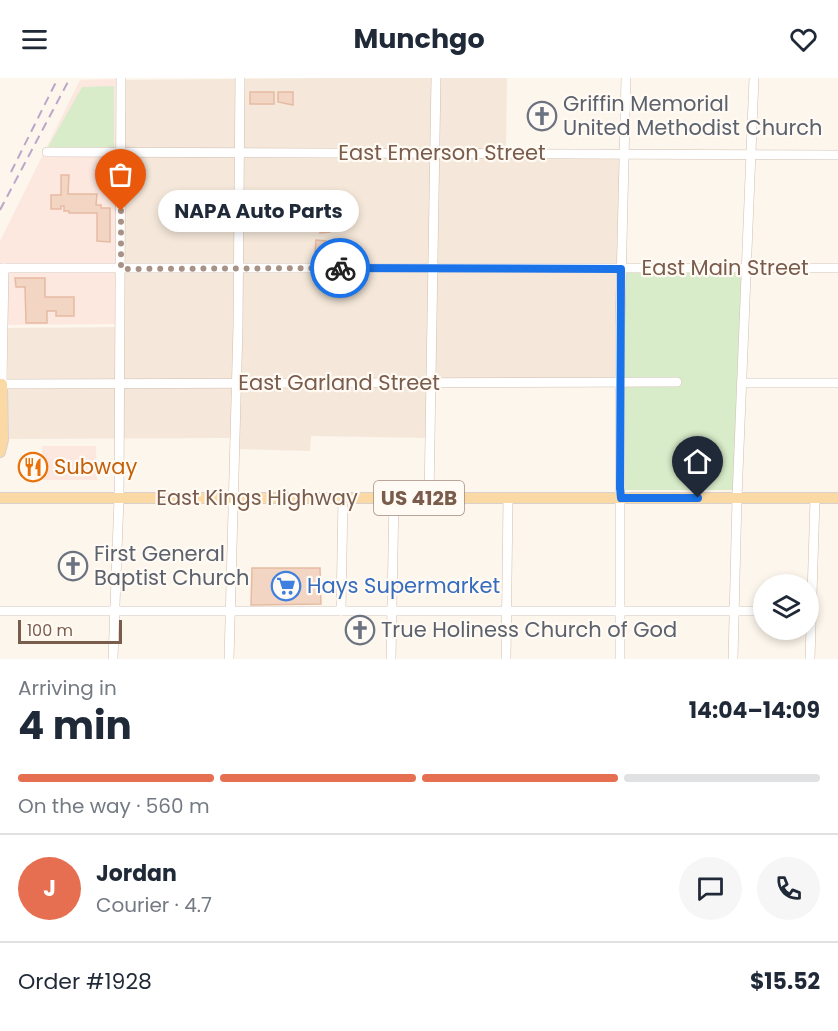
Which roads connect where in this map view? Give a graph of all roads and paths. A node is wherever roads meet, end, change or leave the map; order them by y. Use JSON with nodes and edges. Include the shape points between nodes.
{"nodes":[{"id":1,"x":121,"y":78,"type":"edge"},
{"id":2,"x":240,"y":78,"type":"edge"},
{"id":3,"x":436,"y":78,"type":"edge"},
{"id":4,"x":626,"y":78,"type":"edge"},
{"id":5,"x":754,"y":78,"type":"edge"},
{"id":6,"x":46,"y":152,"type":"dead end"},
{"id":7,"x":122,"y":152,"type":"junction"},
{"id":8,"x":240,"y":152,"type":"junction"},
{"id":9,"x":435,"y":153,"type":"junction"},
{"id":10,"x":625,"y":153,"type":"junction"},
{"id":11,"x":752,"y":154,"type":"junction"},
{"id":12,"x":838,"y":155,"type":"edge"},
{"id":13,"x":2,"y":268,"type":"edge"},
{"id":14,"x":238,"y":268,"type":"junction"},
{"id":15,"x":433,"y":268,"type":"junction"},
{"id":16,"x":746,"y":268,"type":"junction"},
{"id":17,"x":838,"y":268,"type":"edge"},
{"id":18,"x":121,"y":269,"type":"junction"},
{"id":19,"x":621,"y":269,"type":"junction"},
{"id":20,"x":431,"y":382,"type":"junction"},
{"id":21,"x":620,"y":382,"type":"junction"},
{"id":22,"x":677,"y":382,"type":"dead end"},
{"id":23,"x":236,"y":383,"type":"junction"},
{"id":24,"x":742,"y":383,"type":"junction"},
{"id":25,"x":838,"y":383,"type":"edge"},
{"id":26,"x":1,"y":384,"type":"edge"},
{"id":27,"x":120,"y":384,"type":"junction"},
{"id":28,"x":0,"y":452,"type":"edge"},
{"id":29,"x":0,"y":491,"type":"edge"},
{"id":30,"x":0,"y":498,"type":"edge"},
{"id":31,"x":13,"y":498,"type":"junction"},
{"id":32,"x":119,"y":498,"type":"junction"},
{"id":33,"x":233,"y":498,"type":"junction"},
{"id":34,"x":343,"y":498,"type":"junction"},
{"id":35,"x":394,"y":498,"type":"junction"},
{"id":36,"x":429,"y":498,"type":"junction"},
{"id":37,"x":508,"y":498,"type":"junction"},
{"id":38,"x":621,"y":498,"type":"junction"},
{"id":39,"x":737,"y":498,"type":"junction"},
{"id":40,"x":838,"y":498,"type":"edge"},
{"id":41,"x":815,"y":499,"type":"junction"},
{"id":42,"x":812,"y":574,"type":"edge"},
{"id":43,"x":753,"y":610,"type":"edge"},
{"id":44,"x":0,"y":611,"type":"edge"},
{"id":45,"x":114,"y":611,"type":"junction"},
{"id":46,"x":230,"y":611,"type":"junction"},
{"id":47,"x":341,"y":611,"type":"junction"},
{"id":48,"x":392,"y":611,"type":"junction"},
{"id":49,"x":507,"y":611,"type":"junction"},
{"id":50,"x":620,"y":611,"type":"junction"},
{"id":51,"x":734,"y":611,"type":"junction"},
{"id":52,"x":810,"y":640,"type":"edge"},
{"id":53,"x":113,"y":659,"type":"edge"},
{"id":54,"x":229,"y":659,"type":"edge"},
{"id":55,"x":391,"y":659,"type":"edge"},
{"id":56,"x":506,"y":659,"type":"edge"},
{"id":57,"x":620,"y":659,"type":"edge"},
{"id":58,"x":734,"y":659,"type":"edge"},
{"id":59,"x":810,"y":659,"type":"edge"}],
"edges":[{"from":1,"to":7,"type":"street"},
{"from":2,"to":8,"type":"street"},
{"from":3,"to":9,"type":"street"},
{"from":4,"to":10,"type":"street"},
{"from":5,"to":11,"type":"street"},
{"from":6,"to":7,"type":"street","name":"East Emerson Street"},
{"from":7,"to":8,"type":"street","name":"East Emerson Street"},
{"from":7,"to":18,"type":"street"},
{"from":8,"to":9,"type":"street","name":"East Emerson Street"},
{"from":8,"to":14,"type":"street"},
{"from":9,"to":10,"type":"street","name":"East Emerson Street"},
{"from":9,"to":15,"type":"street"},
{"from":10,"to":11,"type":"street","name":"East Emerson Street"},
{"from":10,"to":19,"type":"street"},
{"from":11,"to":12,"type":"street","name":"East Emerson Street"},
{"from":11,"to":16,"type":"street"},
{"from":13,"to":18,"type":"street","name":"East Main Street"},
{"from":13,"to":26,"type":"street"},
{"from":14,"to":15,"type":"street","name":"East Main Street"},
{"from":14,"to":18,"type":"street","name":"East Main Street"},
{"from":14,"to":23,"type":"street"},
{"from":15,"to":19,"type":"street","name":"East Main Street"},
{"from":15,"to":20,"type":"street"},
{"from":16,"to":17,"type":"street","name":"East Main Street"},
{"from":16,"to":19,"type":"street","name":"East Main Street"},
{"from":16,"to":24,"type":"street"},
{"from":18,"to":27,"type":"street"},
{"from":19,"to":21,"type":"street"},
{"from":20,"to":21,"type":"street","name":"East Garland Street"},
{"from":20,"to":23,"type":"street","name":"East Garland Street"},
{"from":20,"to":36,"type":"street"},
{"from":21,"to":22,"type":"street","name":"East Garland Street"},
{"from":21,"to":38,"type":"street"},
{"from":23,"to":27,"type":"street","name":"East Garland Street"},
{"from":23,"to":33,"type":"street"},
{"from":24,"to":25,"type":"street"},
{"from":24,"to":39,"type":"street"},
{"from":26,"to":27,"type":"street","name":"East Garland Street"},
{"from":26,"to":28,"type":"main road"},
{"from":27,"to":32,"type":"street"},
{"from":29,"to":31,"type":"main road"},
{"from":30,"to":31,"type":"main road","name":"East Kings Highway","number":"US 412B"},
{"from":31,"to":32,"type":"main road","name":"East Kings Highway","number":"US 412B"},
{"from":32,"to":33,"type":"main road","name":"East Kings Highway","number":"US 412B"},
{"from":32,"to":45,"type":"street"},
{"from":33,"to":34,"type":"main road","name":"East Kings Highway","number":"US 412B"},
{"from":33,"to":46,"type":"street"},
{"from":34,"to":35,"type":"main road","name":"East Kings Highway","number":"US 412B"},
{"from":34,"to":47,"type":"street"},
{"from":35,"to":36,"type":"main road","name":"East Kings Highway","number":"US 412B"},
{"from":35,"to":48,"type":"street"},
{"from":36,"to":37,"type":"main road","name":"East Kings Highway","number":"US 412B"},
{"from":37,"to":38,"type":"main road","name":"East Kings Highway","number":"US 412B"},
{"from":37,"to":49,"type":"street"},
{"from":38,"to":39,"type":"main road","name":"East Kings Highway","number":"US 412B"},
{"from":38,"to":50,"type":"street"},
{"from":39,"to":41,"type":"main road","name":"East Kings Highway","number":"US 412B"},
{"from":39,"to":51,"type":"street"},
{"from":40,"to":41,"type":"main road","name":"East Kings Highway","number":"US 412B"},
{"from":41,"to":42,"type":"street"},
{"from":43,"to":51,"type":"street"},
{"from":44,"to":45,"type":"street"},
{"from":45,"to":46,"type":"street"},
{"from":45,"to":53,"type":"street"},
{"from":46,"to":47,"type":"street"},
{"from":46,"to":54,"type":"street"},
{"from":47,"to":48,"type":"street"},
{"from":48,"to":49,"type":"street"},
{"from":48,"to":55,"type":"street"},
{"from":49,"to":50,"type":"street"},
{"from":49,"to":56,"type":"street"},
{"from":50,"to":51,"type":"street"},
{"from":50,"to":57,"type":"street"},
{"from":51,"to":58,"type":"street"},
{"from":52,"to":59,"type":"street"}]}
